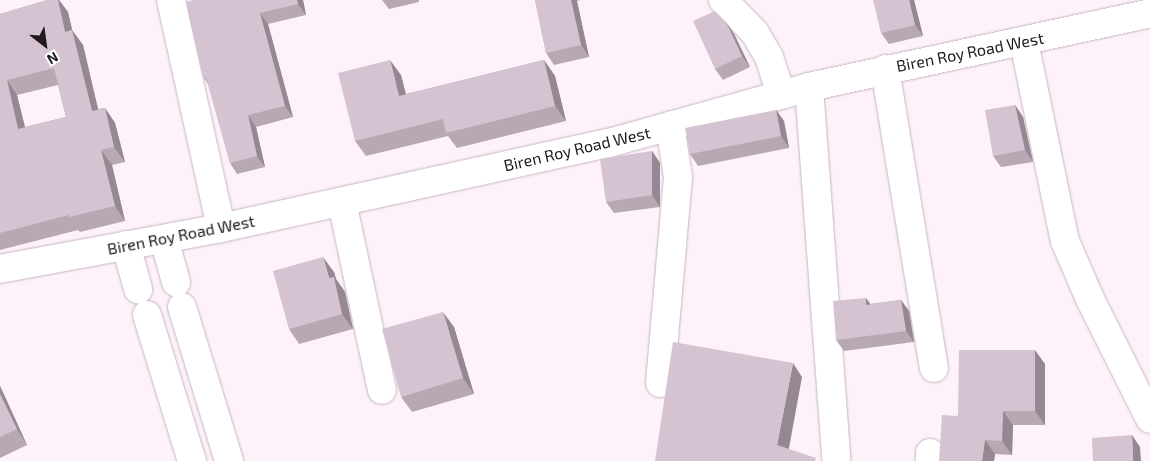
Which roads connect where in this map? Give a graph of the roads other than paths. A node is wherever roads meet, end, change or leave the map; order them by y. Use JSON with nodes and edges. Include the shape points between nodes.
{"nodes":[{"id":1,"x":171,"y":0,"type":"edge"},
{"id":2,"x":723,"y":0,"type":"edge"},
{"id":3,"x":1150,"y":13,"type":"edge"},
{"id":4,"x":1024,"y":42,"type":"junction"},
{"id":5,"x":885,"y":69,"type":"junction"},
{"id":6,"x":809,"y":87,"type":"junction"},
{"id":7,"x":782,"y":94,"type":"junction"},
{"id":8,"x":670,"y":126,"type":"junction"},
{"id":9,"x":342,"y":202,"type":"junction"},
{"id":10,"x":221,"y":228,"type":"junction"},
{"id":11,"x":164,"y":239,"type":"junction"},
{"id":12,"x":126,"y":246,"type":"junction"},
{"id":13,"x":0,"y":269,"type":"edge"},
{"id":14,"x":138,"y":289,"type":"dead end"},
{"id":15,"x":147,"y":315,"type":"dead end"},
{"id":16,"x":934,"y":368,"type":"dead end"},
{"id":17,"x":660,"y":383,"type":"dead end"},
{"id":18,"x":382,"y":390,"type":"dead end"},
{"id":19,"x":1150,"y":420,"type":"edge"},
{"id":20,"x":836,"y":458,"type":"dead end"},
{"id":21,"x":192,"y":461,"type":"edge"},
{"id":22,"x":229,"y":461,"type":"edge"}],
"edges":[{"from":1,"to":10,"type":"street"},
{"from":2,"to":7,"type":"street","via":[[755,33],[769,57]]},
{"from":3,"to":4,"type":"street","name":"Biren Roy Road West"},
{"from":4,"to":5,"type":"street","name":"Biren Roy Road West"},
{"from":4,"to":19,"type":"street","via":[[1066,241],[1090,299]]},
{"from":5,"to":6,"type":"street","name":"Biren Roy Road West"},
{"from":5,"to":16,"type":"street"},
{"from":6,"to":7,"type":"street","name":"Biren Roy Road West"},
{"from":6,"to":20,"type":"street"},
{"from":7,"to":8,"type":"street","name":"Biren Roy Road West"},
{"from":8,"to":9,"type":"street","name":"Biren Roy Road West","via":[[610,143]]},
{"from":8,"to":17,"type":"street","via":[[678,177]]},
{"from":9,"to":10,"type":"street","name":"Biren Roy Road West"},
{"from":9,"to":18,"type":"street"},
{"from":10,"to":11,"type":"street","name":"Biren Roy Road West"},
{"from":11,"to":12,"type":"street","name":"Biren Roy Road West"},
{"from":11,"to":22,"type":"street"},
{"from":12,"to":13,"type":"street","name":"Biren Roy Road West"},
{"from":12,"to":14,"type":"street"},
{"from":15,"to":21,"type":"street"}]}
